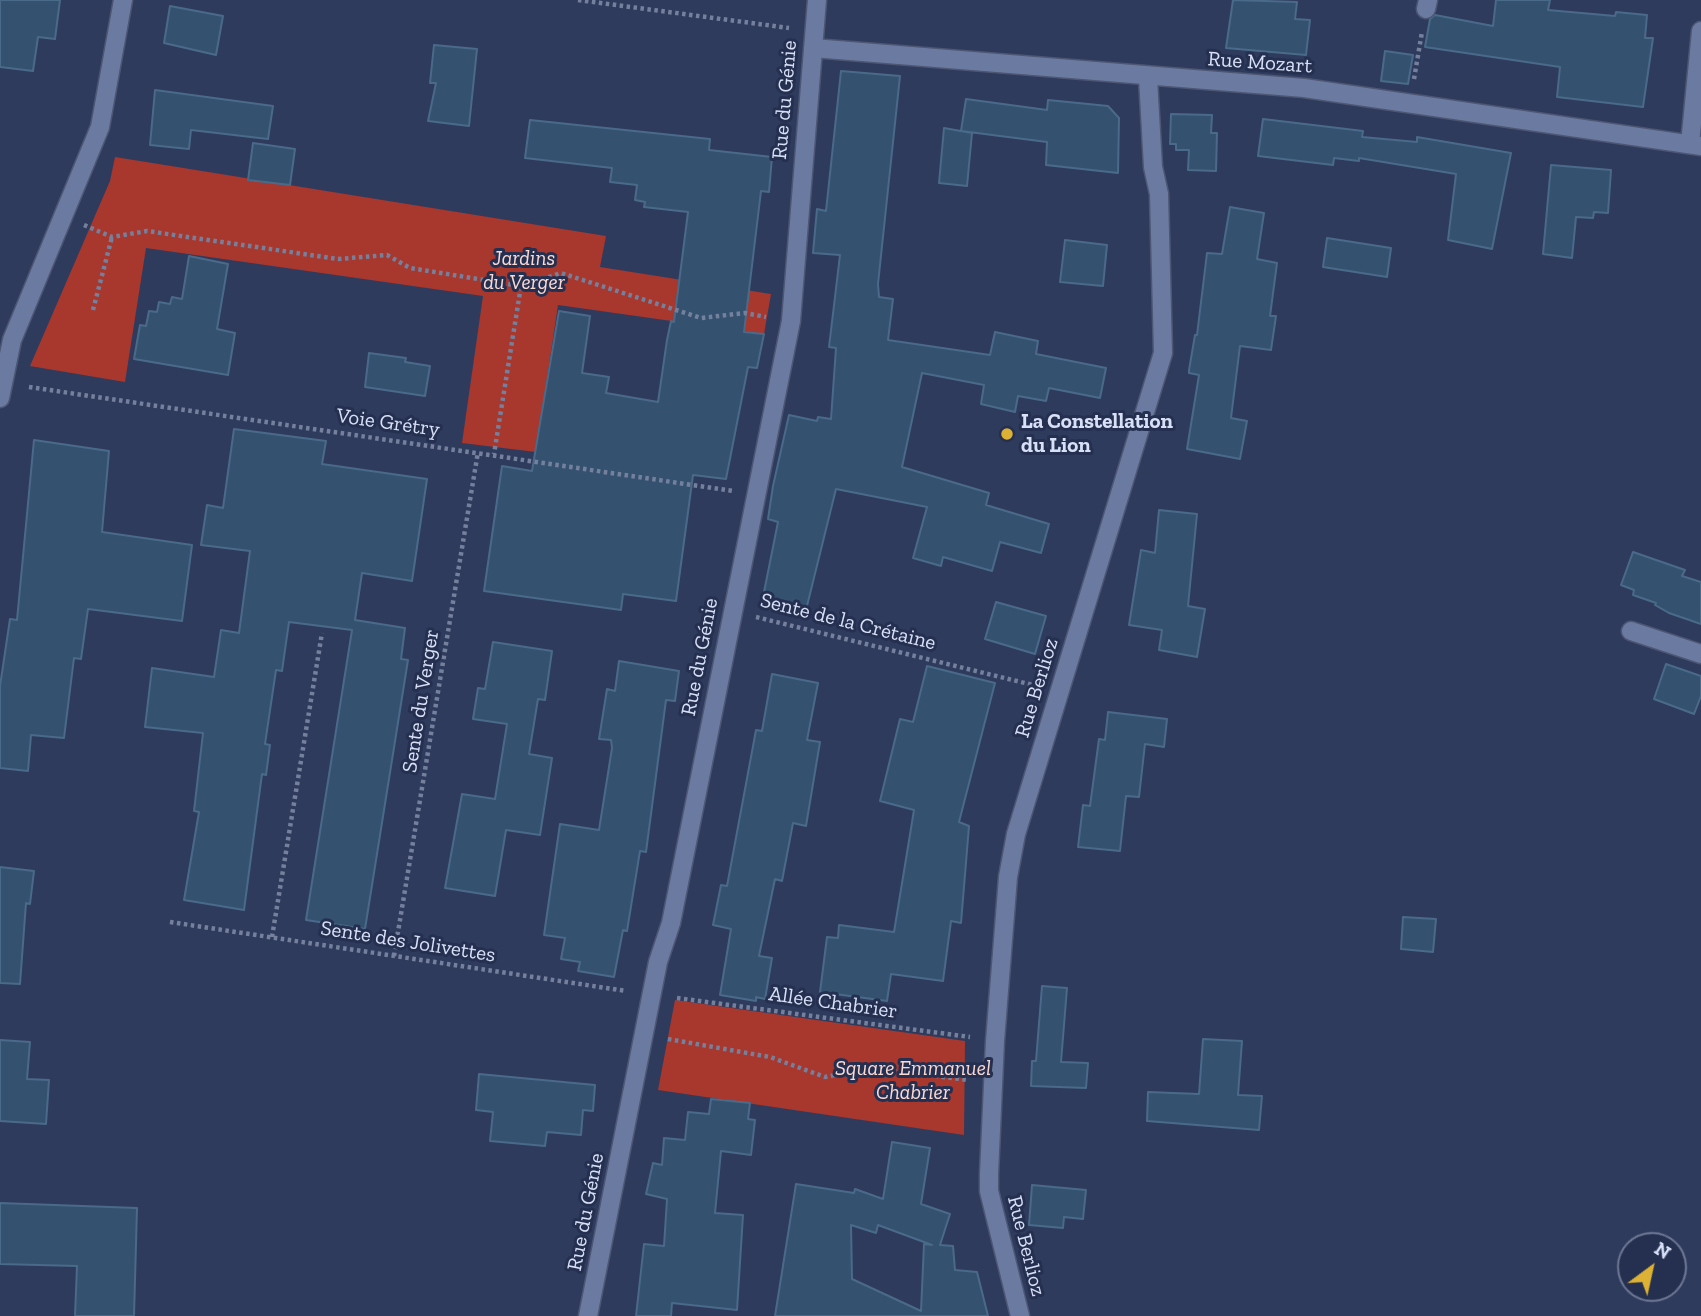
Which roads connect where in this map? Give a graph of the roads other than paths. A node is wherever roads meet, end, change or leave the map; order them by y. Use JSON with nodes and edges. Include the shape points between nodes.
{"nodes":[{"id":1,"x":122,"y":0,"type":"edge"},
{"id":2,"x":817,"y":0,"type":"edge"},
{"id":3,"x":1701,"y":31,"type":"edge"},
{"id":4,"x":813,"y":48,"type":"junction"},
{"id":5,"x":1148,"y":78,"type":"junction"},
{"id":6,"x":1695,"y":145,"type":"edge"},
{"id":7,"x":6,"y":340,"type":"edge"},
{"id":8,"x":2,"y":390,"type":"edge"},
{"id":9,"x":1631,"y":631,"type":"dead end"},
{"id":10,"x":1701,"y":654,"type":"edge"},
{"id":11,"x":588,"y":1316,"type":"edge"},
{"id":12,"x":1020,"y":1316,"type":"edge"}],
"edges":[{"from":1,"to":7,"type":"street","via":[[100,127]]},
{"from":2,"to":4,"type":"street","name":"Rue du Génie"},
{"from":3,"to":6,"type":"street"},
{"from":4,"to":5,"type":"street","name":"Rue Mozart"},
{"from":4,"to":11,"type":"street","name":"Rue du Génie","via":[[791,321]]},
{"from":5,"to":6,"type":"street","name":"Rue Mozart","via":[[1304,88]]},
{"from":5,"to":12,"type":"street","name":"Rue Berlioz","via":[[1159,194],[1164,341],[1159,370],[1012,854],[995,1041],[989,1191]]},
{"from":7,"to":8,"type":"street"},
{"from":9,"to":10,"type":"street"}]}
